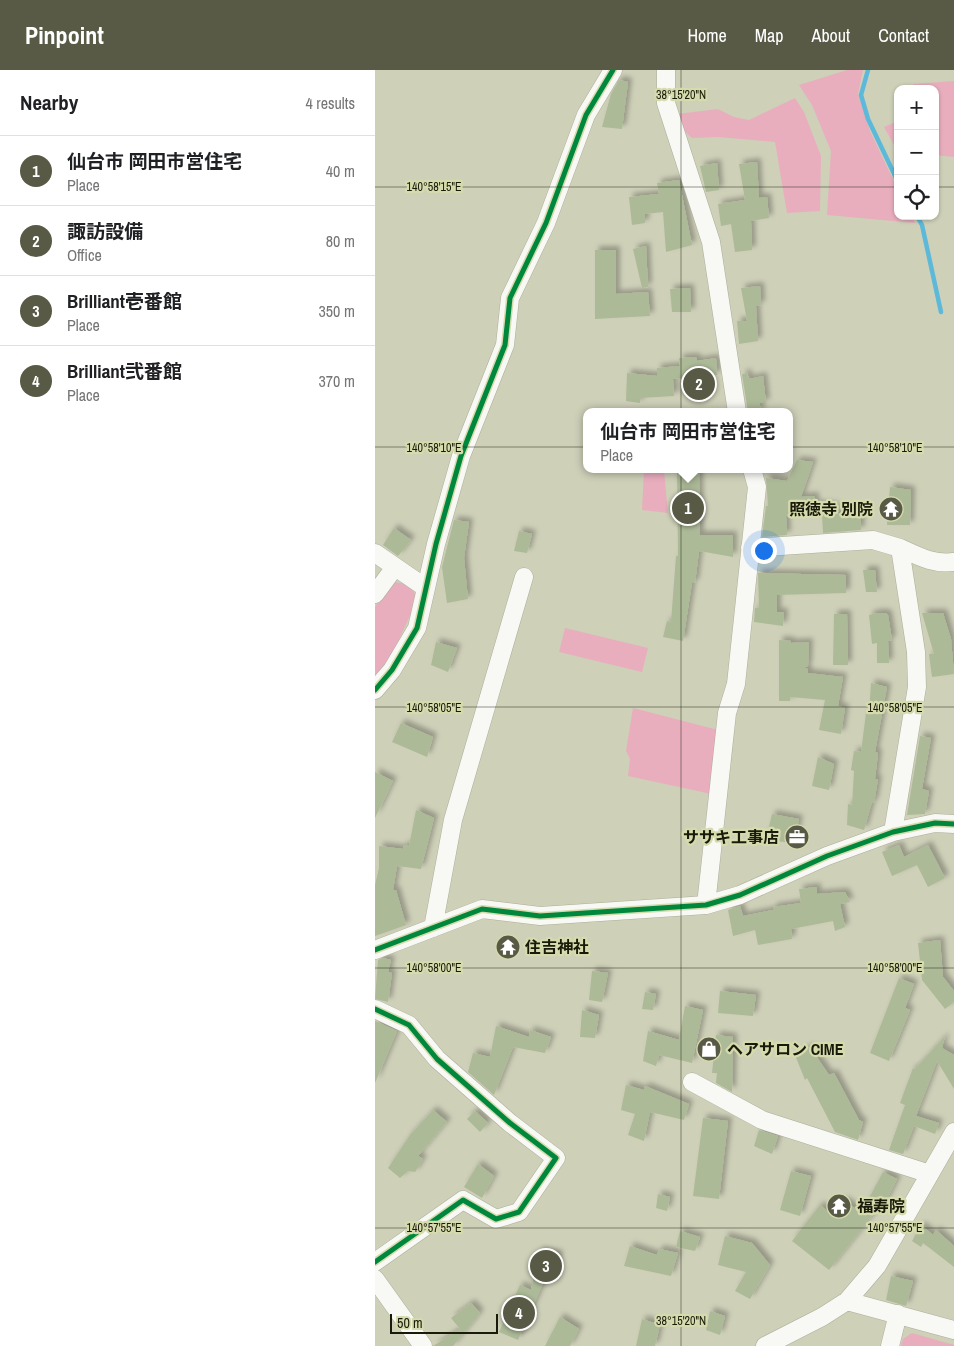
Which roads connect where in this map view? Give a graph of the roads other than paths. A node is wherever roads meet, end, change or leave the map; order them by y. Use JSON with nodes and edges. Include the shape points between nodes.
{"nodes":[{"id":1,"x":613,"y":70,"type":"edge"},
{"id":2,"x":666,"y":70,"type":"edge"},
{"id":3,"x":736,"y":408,"type":"edge"},
{"id":4,"x":753,"y":473,"type":"edge"},
{"id":5,"x":750,"y":548,"type":"junction"},
{"id":6,"x":900,"y":548,"type":"junction"},
{"id":7,"x":375,"y":553,"type":"edge"},
{"id":8,"x":954,"y":562,"type":"edge"},
{"id":9,"x":395,"y":567,"type":"junction"},
{"id":10,"x":524,"y":577,"type":"dead end"},
{"id":11,"x":426,"y":588,"type":"junction"},
{"id":12,"x":375,"y":594,"type":"edge"},
{"id":13,"x":375,"y":690,"type":"edge"},
{"id":14,"x":954,"y":824,"type":"edge"},
{"id":15,"x":893,"y":832,"type":"junction"},
{"id":16,"x":706,"y":905,"type":"junction"},
{"id":17,"x":433,"y":928,"type":"junction"},
{"id":18,"x":375,"y":950,"type":"edge"},
{"id":19,"x":375,"y":1009,"type":"edge"},
{"id":20,"x":692,"y":1082,"type":"dead end"},
{"id":21,"x":954,"y":1132,"type":"edge"},
{"id":22,"x":930,"y":1174,"type":"junction"},
{"id":23,"x":375,"y":1262,"type":"edge"},
{"id":24,"x":375,"y":1279,"type":"edge"},
{"id":25,"x":847,"y":1301,"type":"junction"},
{"id":26,"x":898,"y":1314,"type":"junction"},
{"id":27,"x":954,"y":1330,"type":"edge"},
{"id":28,"x":423,"y":1346,"type":"edge"},
{"id":29,"x":765,"y":1346,"type":"edge"},
{"id":30,"x":890,"y":1346,"type":"edge"}],
"edges":[{"from":1,"to":11,"type":"street","via":[[586,115],[546,223],[510,298],[505,345],[461,456]]},
{"from":2,"to":3,"type":"street","via":[[666,104],[711,242]]},
{"from":4,"to":5,"type":"street","via":[[757,487]]},
{"from":5,"to":6,"type":"street","via":[[873,540]]},
{"from":5,"to":16,"type":"street","via":[[736,684],[727,713]]},
{"from":6,"to":8,"type":"street","via":[[925,560],[944,564]]},
{"from":6,"to":15,"type":"street","via":[[916,652],[917,687]]},
{"from":7,"to":9,"type":"street"},
{"from":9,"to":11,"type":"street"},
{"from":9,"to":12,"type":"street"},
{"from":10,"to":17,"type":"street","via":[[453,820]]},
{"from":11,"to":13,"type":"street","via":[[417,628],[392,670]]},
{"from":14,"to":15,"type":"street","via":[[935,823]]},
{"from":15,"to":16,"type":"street","via":[[827,856],[740,895]]},
{"from":16,"to":17,"type":"street","via":[[540,916],[482,909]]},
{"from":17,"to":18,"type":"street"},
{"from":19,"to":23,"type":"street","via":[[409,1025],[437,1059],[510,1123],[556,1158],[519,1212],[496,1219],[463,1200]]},
{"from":20,"to":22,"type":"street","via":[[762,1120]]},
{"from":21,"to":22,"type":"street"},
{"from":22,"to":25,"type":"street","via":[[877,1266]]},
{"from":24,"to":28,"type":"street"},
{"from":25,"to":26,"type":"street"},
{"from":25,"to":29,"type":"street"},
{"from":26,"to":27,"type":"street"},
{"from":26,"to":30,"type":"street"}]}
